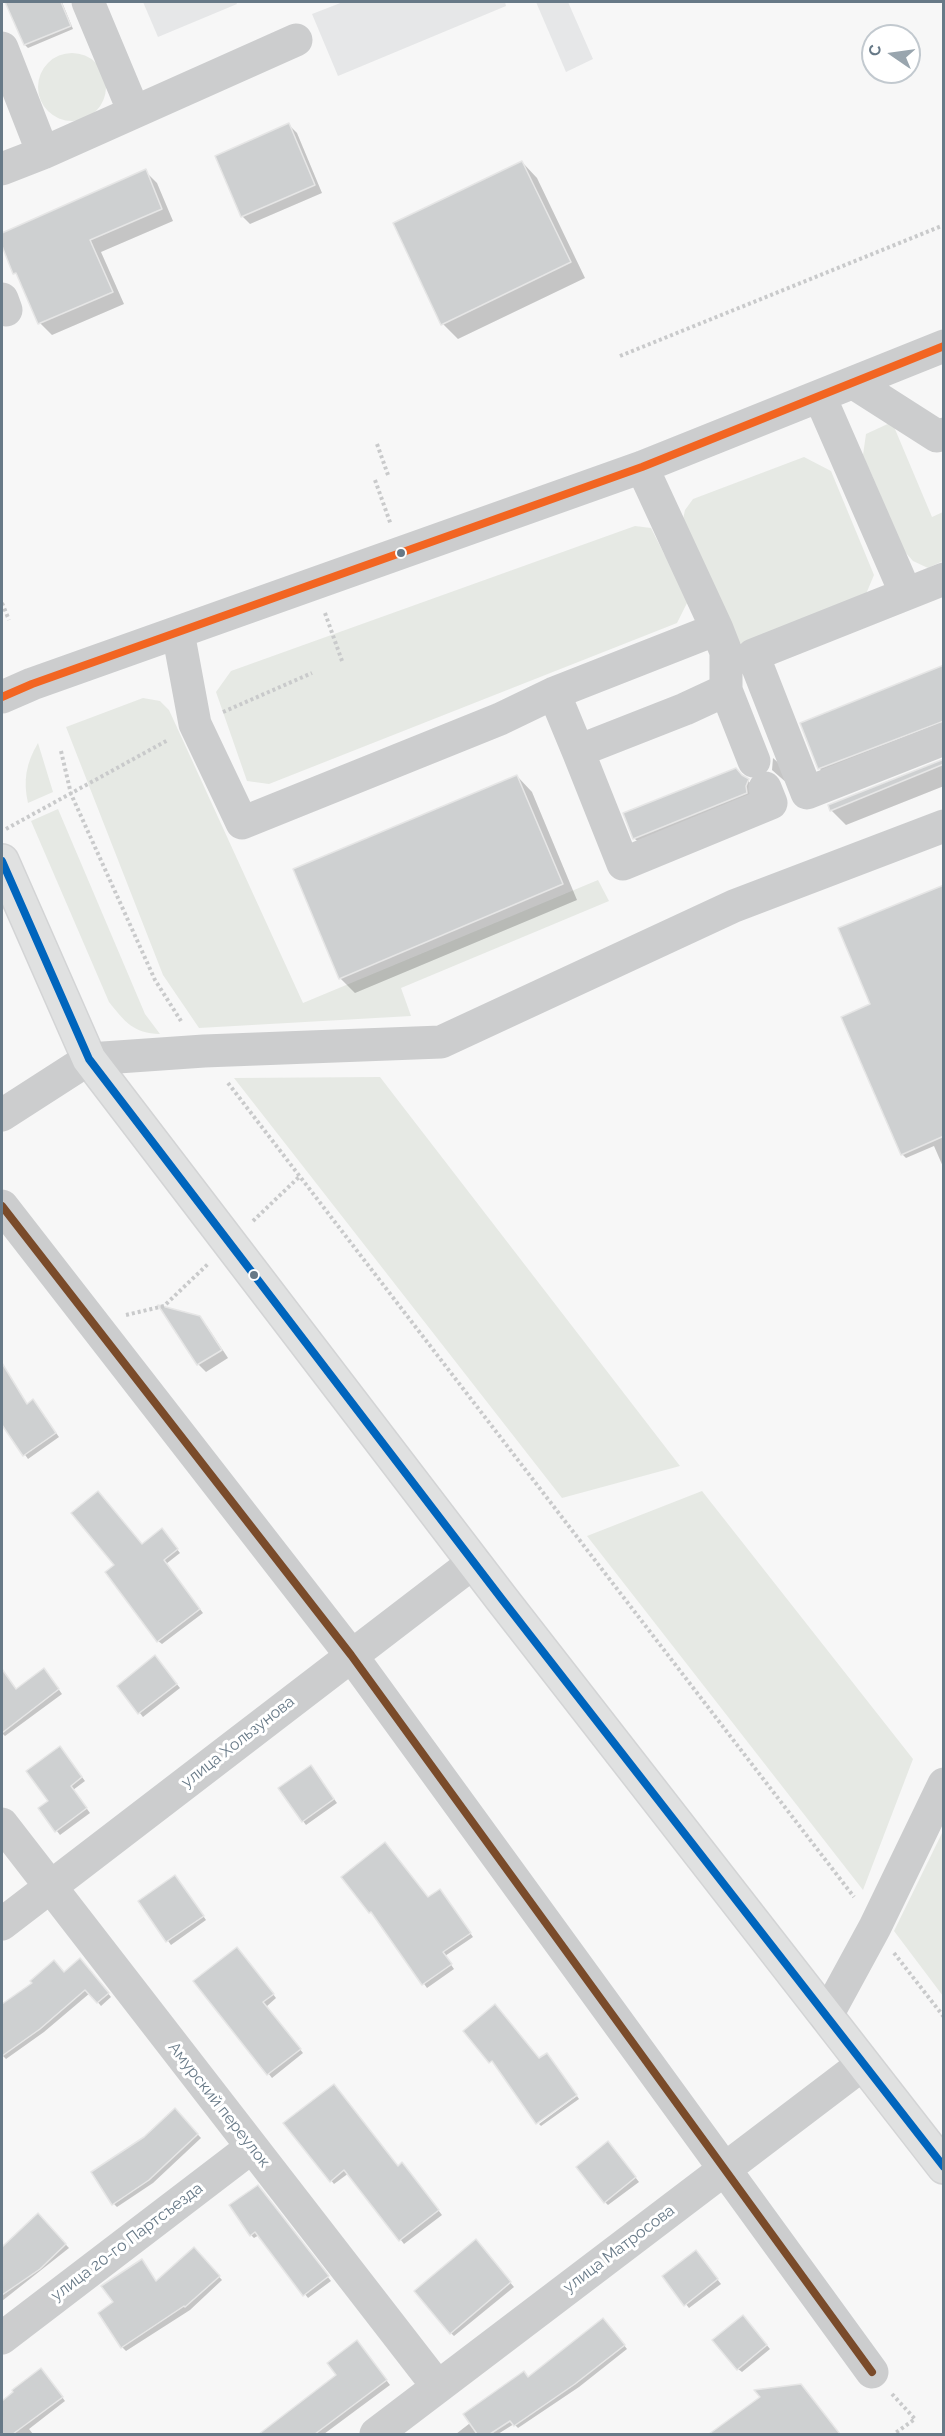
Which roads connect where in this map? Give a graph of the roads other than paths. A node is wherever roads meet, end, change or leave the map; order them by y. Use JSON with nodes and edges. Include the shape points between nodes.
{"nodes":[{"id":1,"x":88,"y":2,"type":"edge"},
{"id":2,"x":296,"y":40,"type":"dead end"},
{"id":3,"x":2,"y":48,"type":"edge"},
{"id":4,"x":134,"y":112,"type":"junction"},
{"id":5,"x":43,"y":153,"type":"junction"},
{"id":6,"x":2,"y":169,"type":"edge"},
{"id":7,"x":944,"y":346,"type":"edge"},
{"id":8,"x":854,"y":382,"type":"junction"},
{"id":9,"x":820,"y":397,"type":"junction"},
{"id":10,"x":944,"y":434,"type":"edge"},
{"id":11,"x":642,"y":467,"type":"junction"},
{"id":12,"x":944,"y":579,"type":"edge"},
{"id":13,"x":906,"y":594,"type":"junction"},
{"id":14,"x":717,"y":629,"type":"junction"},
{"id":15,"x":178,"y":632,"type":"junction"},
{"id":16,"x":726,"y":690,"type":"junction"},
{"id":17,"x":554,"y":693,"type":"junction"},
{"id":18,"x":2,"y":697,"type":"edge"},
{"id":19,"x":944,"y":739,"type":"edge"},
{"id":20,"x":578,"y":751,"type":"junction"},
{"id":21,"x":944,"y":826,"type":"edge"},
{"id":22,"x":2,"y":861,"type":"edge"},
{"id":23,"x":89,"y":1059,"type":"junction"},
{"id":24,"x":2,"y":1115,"type":"edge"},
{"id":25,"x":2,"y":1206,"type":"edge"},
{"id":26,"x":474,"y":1562,"type":"junction"},
{"id":27,"x":351,"y":1655,"type":"junction"},
{"id":28,"x":944,"y":1784,"type":"edge"},
{"id":29,"x":2,"y":1824,"type":"edge"},
{"id":30,"x":50,"y":1886,"type":"junction"},
{"id":31,"x":2,"y":1924,"type":"edge"},
{"id":32,"x":826,"y":2017,"type":"junction"},
{"id":33,"x":862,"y":2064,"type":"junction"},
{"id":34,"x":252,"y":2147,"type":"junction"},
{"id":35,"x":944,"y":2167,"type":"edge"},
{"id":36,"x":724,"y":2169,"type":"junction"},
{"id":37,"x":2,"y":2338,"type":"edge"},
{"id":38,"x":872,"y":2372,"type":"dead end"},
{"id":39,"x":438,"y":2386,"type":"junction"},
{"id":40,"x":376,"y":2434,"type":"edge"}],
"edges":[{"from":1,"to":4,"type":"street"},
{"from":2,"to":4,"type":"street"},
{"from":3,"to":5,"type":"street"},
{"from":4,"to":5,"type":"street"},
{"from":5,"to":6,"type":"street"},
{"from":7,"to":8,"type":"street"},
{"from":8,"to":9,"type":"street"},
{"from":8,"to":10,"type":"street","via":[[937,436]]},
{"from":9,"to":11,"type":"street"},
{"from":9,"to":13,"type":"street"},
{"from":11,"to":14,"type":"street"},
{"from":11,"to":15,"type":"street"},
{"from":12,"to":13,"type":"street"},
{"from":13,"to":19,"type":"street","via":[[753,655],[807,793]]},
{"from":14,"to":16,"type":"street","via":[[726,652]]},
{"from":14,"to":17,"type":"street"},
{"from":15,"to":17,"type":"street","via":[[195,724],[242,823]]},
{"from":15,"to":18,"type":"street"},
{"from":16,"to":20,"type":"street"},
{"from":16,"to":20,"type":"street","via":[[771,803],[623,864]]},
{"from":17,"to":20,"type":"street"},
{"from":21,"to":23,"type":"street","via":[[734,906],[441,1042]]},
{"from":22,"to":23,"type":"main road"},
{"from":23,"to":24,"type":"street"},
{"from":23,"to":26,"type":"main road"},
{"from":25,"to":27,"type":"street"},
{"from":26,"to":27,"type":"street","name":"улица Хользунова"},
{"from":26,"to":32,"type":"main road"},
{"from":27,"to":30,"type":"street","name":"улица Хользунова"},
{"from":27,"to":36,"type":"street"},
{"from":28,"to":32,"type":"street","via":[[875,1927]]},
{"from":29,"to":30,"type":"street","name":"Амурский переулок"},
{"from":30,"to":31,"type":"street","name":"улица Хользунова"},
{"from":30,"to":34,"type":"street","name":"Амурский переулок"},
{"from":32,"to":33,"type":"main road"},
{"from":33,"to":35,"type":"main road"},
{"from":33,"to":36,"type":"street","name":"улица Матросова"},
{"from":34,"to":37,"type":"street","name":"улица 20-го Партсъезда"},
{"from":34,"to":39,"type":"street","name":"Амурский переулок"},
{"from":36,"to":38,"type":"street"},
{"from":36,"to":39,"type":"street","name":"улица Матросова"},
{"from":39,"to":40,"type":"street","name":"улица Матросова"}]}
